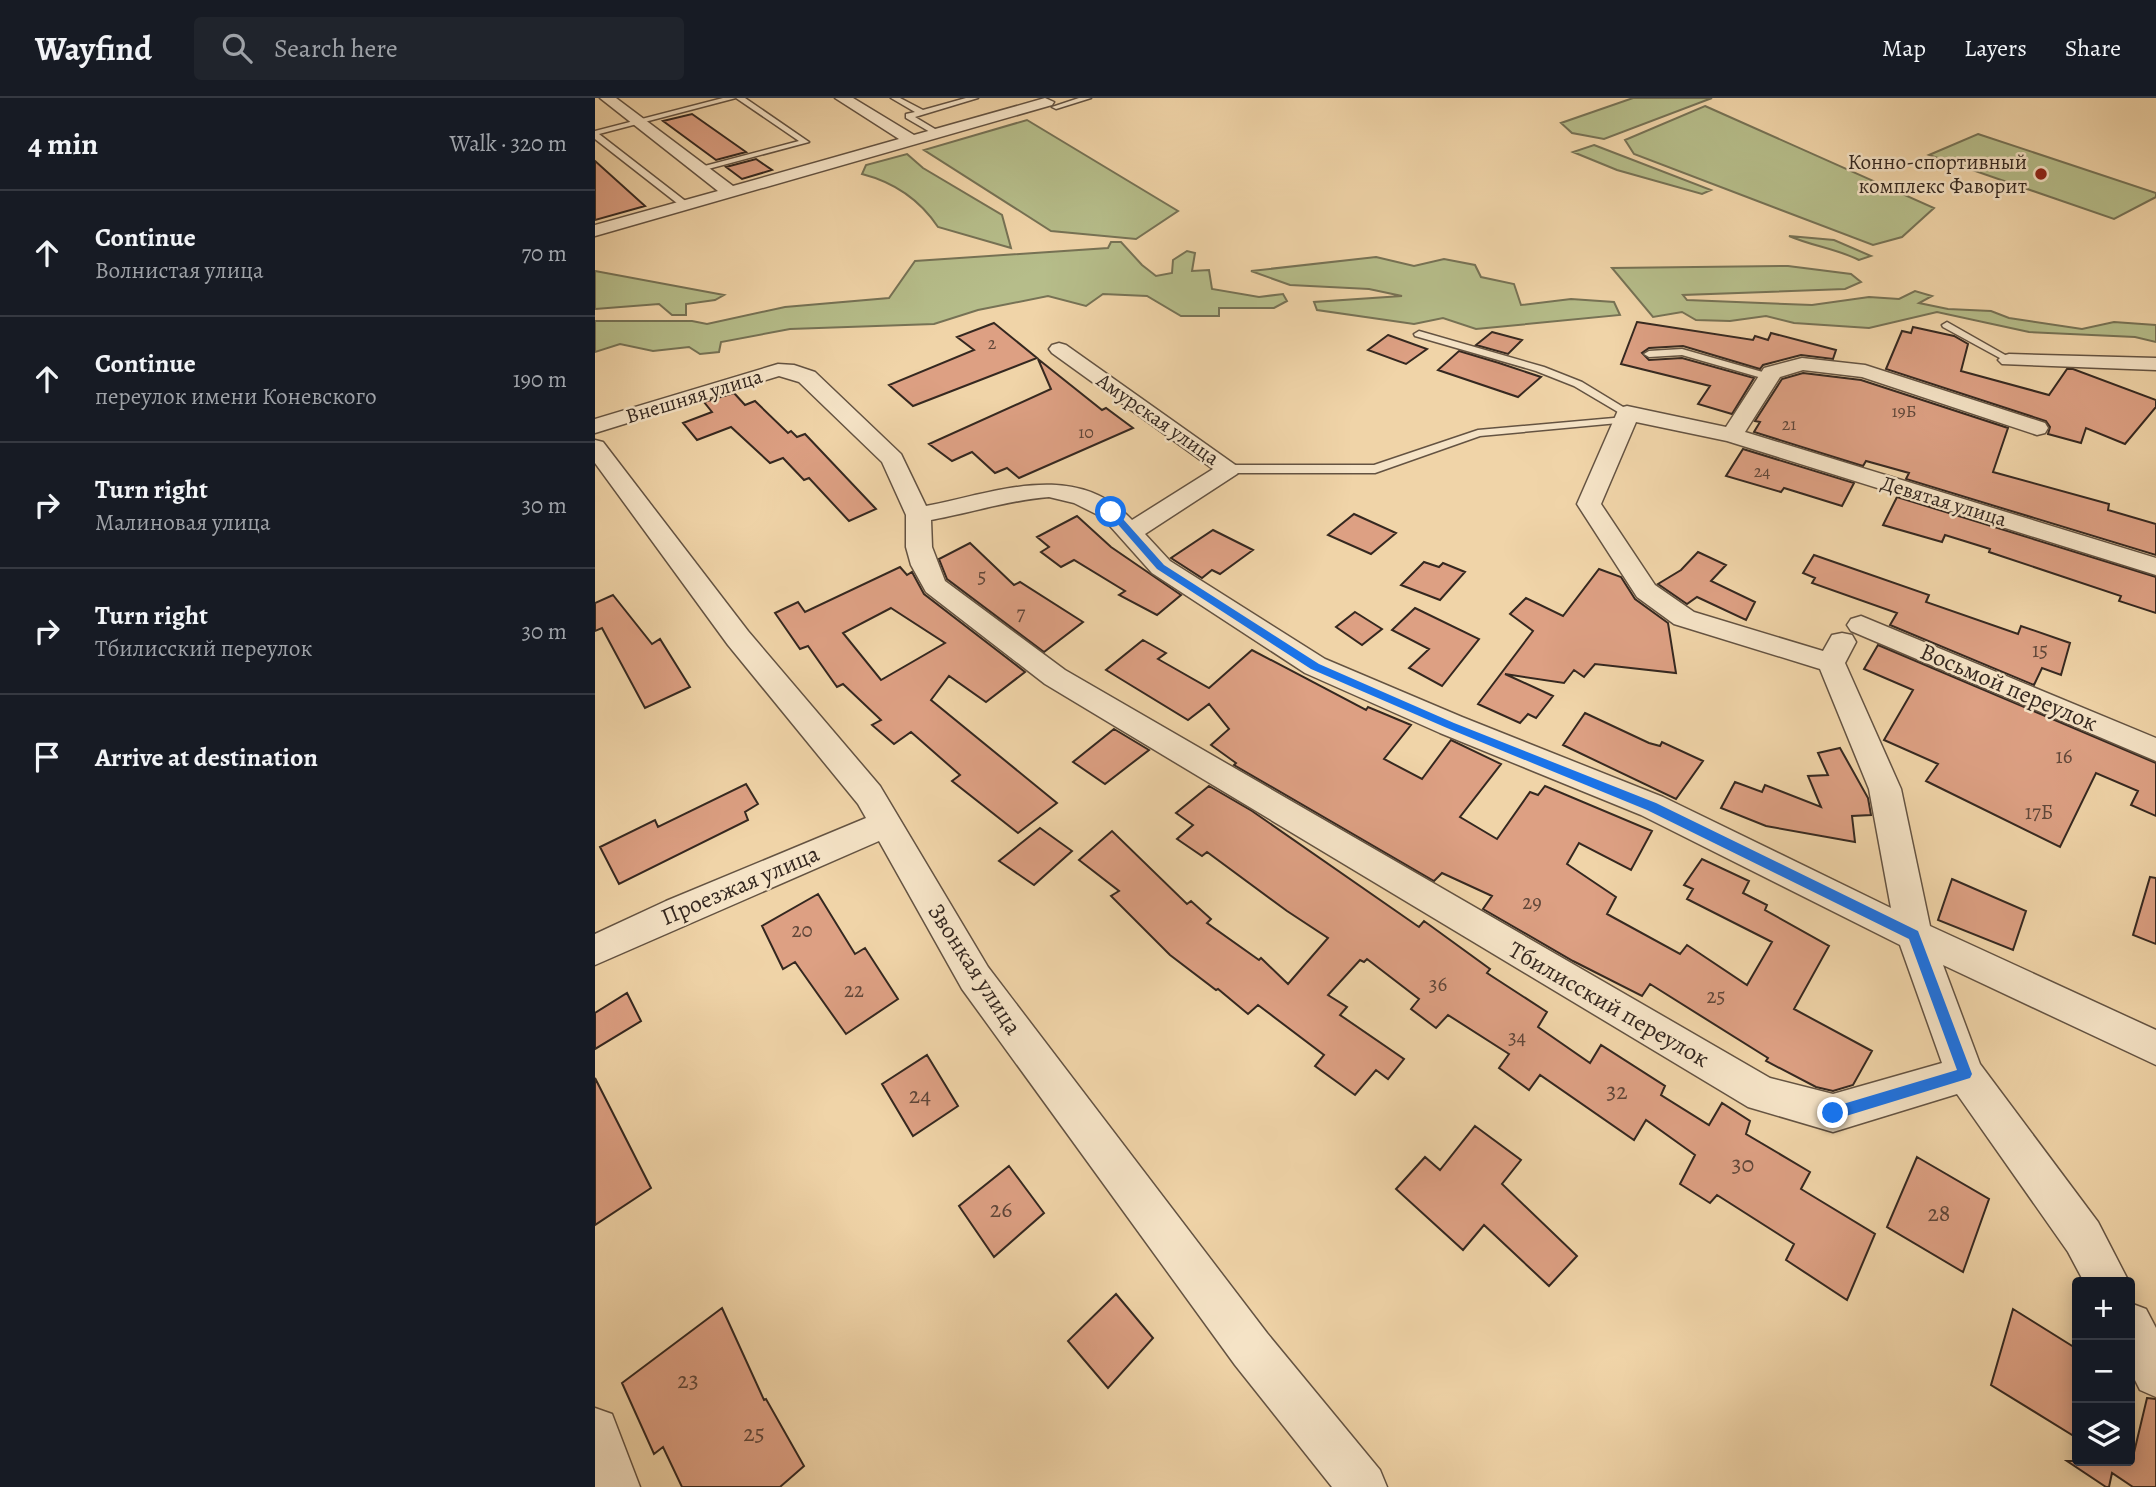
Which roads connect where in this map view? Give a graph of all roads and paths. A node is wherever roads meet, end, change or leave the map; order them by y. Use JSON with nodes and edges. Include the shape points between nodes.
{"nodes":[{"id":1,"x":607,"y":98,"type":"edge"},
{"id":2,"x":732,"y":98,"type":"edge"},
{"id":3,"x":740,"y":98,"type":"edge"},
{"id":4,"x":842,"y":98,"type":"edge"},
{"id":5,"x":895,"y":98,"type":"edge"},
{"id":6,"x":974,"y":98,"type":"edge"},
{"id":7,"x":1087,"y":98,"type":"edge"},
{"id":8,"x":1050,"y":104,"type":"edge"},
{"id":9,"x":922,"y":113,"type":"junction"},
{"id":10,"x":638,"y":122,"type":"junction"},
{"id":11,"x":595,"y":134,"type":"edge"},
{"id":12,"x":937,"y":134,"type":"junction"},
{"id":13,"x":913,"y":141,"type":"junction"},
{"id":14,"x":700,"y":170,"type":"junction"},
{"id":15,"x":730,"y":192,"type":"junction"},
{"id":16,"x":685,"y":205,"type":"junction"},
{"id":17,"x":595,"y":231,"type":"edge"},
{"id":18,"x":1947,"y":325,"type":"dead end"},
{"id":19,"x":1419,"y":334,"type":"dead end"},
{"id":20,"x":1059,"y":349,"type":"dead end"},
{"id":21,"x":1649,"y":354,"type":"dead end"},
{"id":22,"x":2009,"y":360,"type":"joint"},
{"id":23,"x":2156,"y":364,"type":"edge"},
{"id":24,"x":1769,"y":377,"type":"junction"},
{"id":25,"x":1626,"y":417,"type":"junction"},
{"id":26,"x":595,"y":426,"type":"edge"},
{"id":27,"x":2037,"y":428,"type":"dead end"},
{"id":28,"x":1732,"y":435,"type":"junction"},
{"id":29,"x":595,"y":447,"type":"edge"},
{"id":30,"x":1229,"y":469,"type":"junction"},
{"id":31,"x":918,"y":515,"type":"junction"},
{"id":32,"x":1130,"y":532,"type":"junction"},
{"id":33,"x":2156,"y":567,"type":"edge"},
{"id":34,"x":1845,"y":643,"type":"junction"},
{"id":35,"x":2156,"y":750,"type":"edge"},
{"id":36,"x":885,"y":824,"type":"junction"},
{"id":37,"x":1914,"y":935,"type":"junction"},
{"id":38,"x":595,"y":950,"type":"edge"},
{"id":39,"x":2156,"y":1048,"type":"edge"},
{"id":40,"x":1965,"y":1074,"type":"junction"},
{"id":41,"x":2104,"y":1277,"type":"edge"},
{"id":42,"x":2135,"y":1334,"type":"edge"},
{"id":43,"x":2156,"y":1374,"type":"edge"},
{"id":44,"x":595,"y":1431,"type":"edge"},
{"id":45,"x":616,"y":1487,"type":"edge"},
{"id":46,"x":1363,"y":1487,"type":"edge"}],
"edges":[{"from":1,"to":10,"type":"street"},
{"from":2,"to":10,"type":"lane"},
{"from":3,"to":14,"type":"lane","via":[[805,142]]},
{"from":4,"to":13,"type":"street"},
{"from":5,"to":9,"type":"lane"},
{"from":6,"to":9,"type":"lane"},
{"from":7,"to":8,"type":"lane"},
{"from":8,"to":12,"type":"street"},
{"from":9,"to":12,"type":"lane","via":[[909,117]]},
{"from":10,"to":11,"type":"lane"},
{"from":10,"to":14,"type":"street"},
{"from":11,"to":16,"type":"lane"},
{"from":12,"to":13,"type":"street"},
{"from":13,"to":15,"type":"street"},
{"from":14,"to":15,"type":"street"},
{"from":15,"to":16,"type":"street"},
{"from":16,"to":17,"type":"street"},
{"from":18,"to":22,"type":"lane"},
{"from":19,"to":25,"type":"lane","via":[[1578,384]]},
{"from":20,"to":30,"type":"street","name":"Амурская улица"},
{"from":21,"to":24,"type":"lane","via":[[1682,352]]},
{"from":22,"to":23,"type":"street"},
{"from":24,"to":27,"type":"street","via":[[1802,364],[1865,371]]},
{"from":24,"to":28,"type":"street"},
{"from":25,"to":28,"type":"street","name":"Девятая улица"},
{"from":25,"to":30,"type":"lane","via":[[1478,433],[1374,469]]},
{"from":25,"to":34,"type":"street","name":"Восьмой переулок","via":[[1589,504],[1646,591],[1684,618]]},
{"from":26,"to":31,"type":"street","name":"Внешняя улица","via":[[752,377],[795,371],[807,377],[893,459]]},
{"from":28,"to":33,"type":"street","name":"Девятая улица"},
{"from":29,"to":36,"type":"street","name":"Звонкая улица","via":[[738,638],[869,795]]},
{"from":30,"to":32,"type":"street","name":"Амурская улица"},
{"from":31,"to":32,"type":"street","via":[[1019,492],[1049,490],[1083,498],[1111,512]]},
{"from":31,"to":40,"type":"street","name":"Тбилисский переулок","via":[[919,547],[935,586],[1055,677],[1762,1094],[1833,1113]]},
{"from":32,"to":37,"type":"street","via":[[1161,567],[1315,666],[1651,806]]},
{"from":34,"to":35,"type":"street","name":"Восьмой переулок"},
{"from":34,"to":37,"type":"street","via":[[1885,789]]},
{"from":36,"to":38,"type":"street","name":"Проезжая улица"},
{"from":36,"to":46,"type":"street","name":"Звонкая улица","via":[[975,978],[1251,1349]]},
{"from":37,"to":39,"type":"street"},
{"from":37,"to":40,"type":"street"},
{"from":40,"to":41,"type":"street","via":[[2083,1237]]},
{"from":42,"to":43,"type":"street"},
{"from":44,"to":45,"type":"street"}]}
